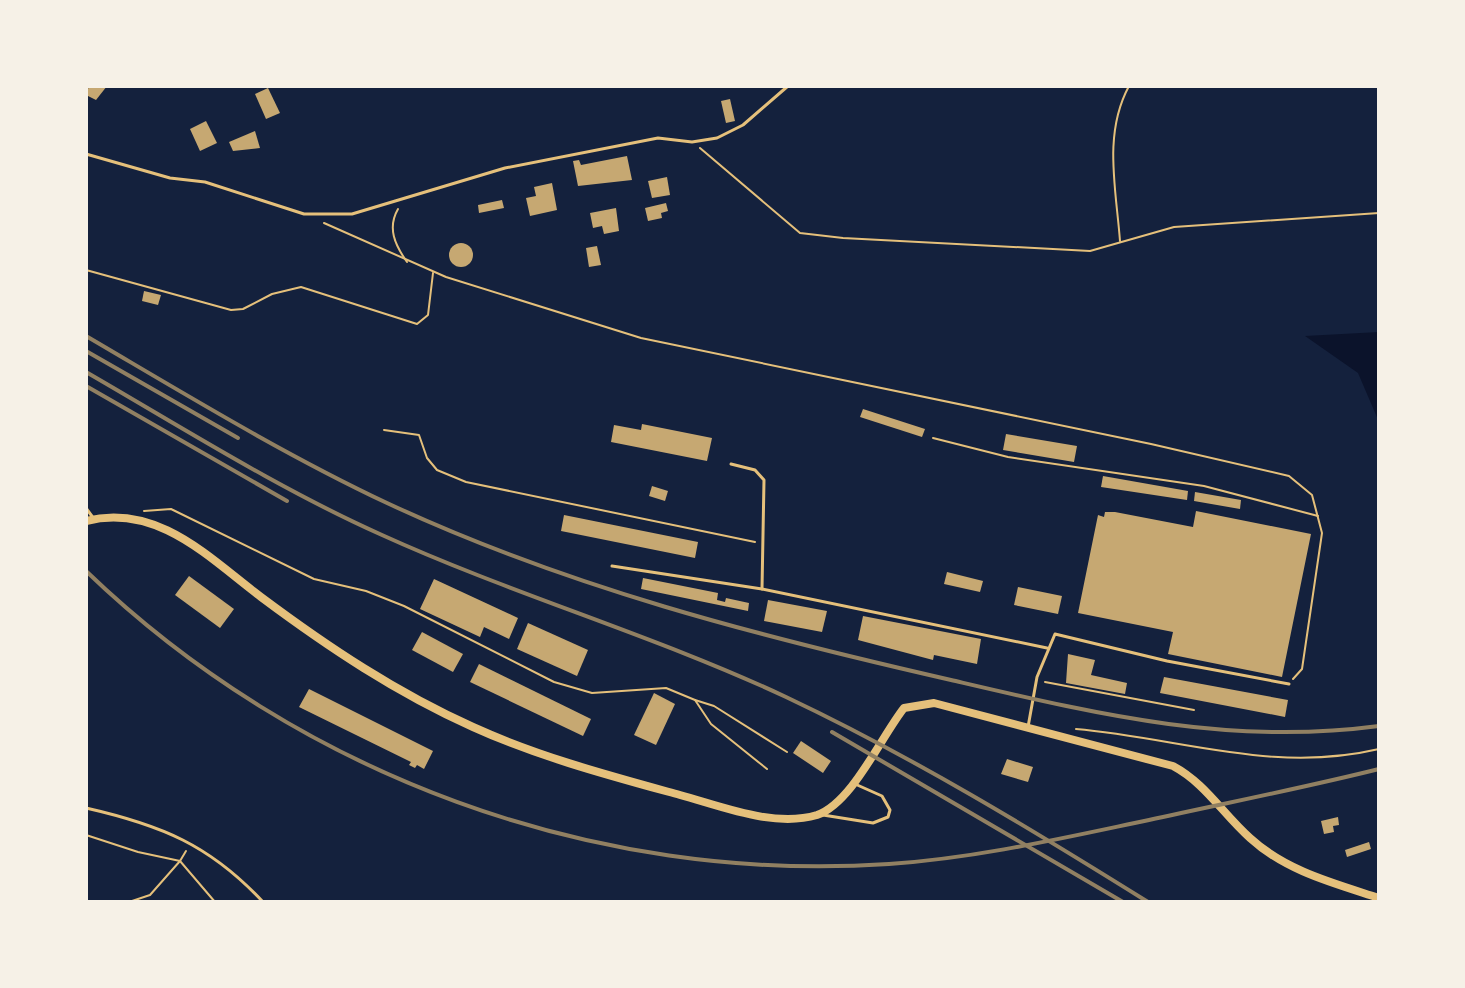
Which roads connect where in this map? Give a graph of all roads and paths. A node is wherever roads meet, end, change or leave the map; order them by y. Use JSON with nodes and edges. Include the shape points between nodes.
{"nodes":[{"id":1,"x":788,"y":86,"type":"edge"},
{"id":2,"x":1129,"y":86,"type":"edge"},
{"id":3,"x":692,"y":142,"type":"junction"},
{"id":4,"x":86,"y":154,"type":"edge"},
{"id":5,"x":405,"y":197,"type":"junction"},
{"id":6,"x":1379,"y":213,"type":"edge"},
{"id":7,"x":304,"y":214,"type":"junction"},
{"id":8,"x":1120,"y":242,"type":"junction"},
{"id":9,"x":407,"y":263,"type":"junction"},
{"id":10,"x":86,"y":270,"type":"edge"},
{"id":11,"x":433,"y":272,"type":"junction"},
{"id":12,"x":384,"y":430,"type":"dead end"},
{"id":13,"x":933,"y":438,"type":"dead end"},
{"id":14,"x":731,"y":464,"type":"dead end"},
{"id":15,"x":86,"y":508,"type":"edge"},
{"id":16,"x":1318,"y":516,"type":"junction"},
{"id":17,"x":127,"y":517,"type":"junction"},
{"id":18,"x":90,"y":520,"type":"edge"},
{"id":19,"x":763,"y":545,"type":"junction"},
{"id":20,"x":612,"y":566,"type":"dead end"},
{"id":21,"x":762,"y":589,"type":"junction"},
{"id":22,"x":1047,"y":648,"type":"junction"},
{"id":23,"x":1037,"y":680,"type":"junction"},
{"id":24,"x":1289,"y":684,"type":"joint"},
{"id":25,"x":695,"y":700,"type":"junction"},
{"id":26,"x":1194,"y":710,"type":"dead end"},
{"id":27,"x":1027,"y":728,"type":"junction"},
{"id":28,"x":1076,"y":729,"type":"dead end"},
{"id":29,"x":1379,"y":749,"type":"edge"},
{"id":30,"x":787,"y":752,"type":"dead end"},
{"id":31,"x":767,"y":769,"type":"dead end"},
{"id":32,"x":853,"y":783,"type":"junction"},
{"id":33,"x":86,"y":808,"type":"edge"},
{"id":34,"x":819,"y":814,"type":"junction"},
{"id":35,"x":86,"y":835,"type":"edge"},
{"id":36,"x":191,"y":843,"type":"junction"},
{"id":37,"x":180,"y":861,"type":"junction"},
{"id":38,"x":1379,"y":898,"type":"edge"},
{"id":39,"x":129,"y":902,"type":"edge"},
{"id":40,"x":215,"y":902,"type":"edge"},
{"id":41,"x":263,"y":902,"type":"edge"}],
"edges":[{"from":1,"to":3,"type":"lane","via":[[743,125],[717,138]]},
{"from":2,"to":8,"type":"path","via":[[1112,134]]},
{"from":3,"to":5,"type":"lane","via":[[658,138],[505,168]]},
{"from":3,"to":8,"type":"path","via":[[800,233],[1090,251]]},
{"from":4,"to":7,"type":"lane","via":[[170,178],[205,182]]},
{"from":5,"to":7,"type":"lane","via":[[352,214]]},
{"from":5,"to":9,"type":"path","via":[[392,232]]},
{"from":6,"to":8,"type":"path","via":[[1174,227]]},
{"from":7,"to":9,"type":"path"},
{"from":9,"to":11,"type":"path"},
{"from":10,"to":11,"type":"path","via":[[231,310],[301,287],[417,324],[428,315]]},
{"from":11,"to":16,"type":"path","via":[[655,341],[1251,465],[1289,476],[1312,495]]},
{"from":12,"to":19,"type":"path","via":[[419,435],[437,470],[466,482]]},
{"from":13,"to":16,"type":"path","via":[[1008,457],[1192,484]]},
{"from":14,"to":19,"type":"lane","via":[[755,470],[764,480]]},
{"from":15,"to":18,"type":"lane"},
{"from":16,"to":24,"type":"path","via":[[1322,533],[1310,623],[1302,669]]},
{"from":17,"to":18,"type":"street"},
{"from":17,"to":25,"type":"path","via":[[151,508],[171,509],[314,579],[404,606],[554,682],[592,693],[666,688]]},
{"from":17,"to":34,"type":"street","via":[[164,526],[316,638],[408,695],[473,727],[533,751],[745,813],[776,818]]},
{"from":19,"to":21,"type":"lane"},
{"from":20,"to":21,"type":"lane"},
{"from":21,"to":22,"type":"lane"},
{"from":22,"to":23,"type":"lane"},
{"from":22,"to":24,"type":"lane","via":[[1055,634]]},
{"from":23,"to":26,"type":"path"},
{"from":23,"to":27,"type":"lane"},
{"from":25,"to":30,"type":"path","via":[[714,706]]},
{"from":25,"to":31,"type":"path","via":[[711,724]]},
{"from":27,"to":32,"type":"street","via":[[934,703],[904,708]]},
{"from":27,"to":38,"type":"street","via":[[1162,762],[1192,778],[1249,838],[1285,863]]},
{"from":28,"to":29,"type":"path","via":[[1306,760]]},
{"from":32,"to":34,"type":"street"},
{"from":32,"to":34,"type":"lane","via":[[882,796],[888,817],[873,823]]},
{"from":33,"to":36,"type":"lane","via":[[153,825]]},
{"from":35,"to":37,"type":"path"},
{"from":36,"to":37,"type":"path"},
{"from":36,"to":41,"type":"lane","via":[[227,865]]},
{"from":37,"to":39,"type":"path","via":[[150,895]]},
{"from":37,"to":40,"type":"path"}]}
